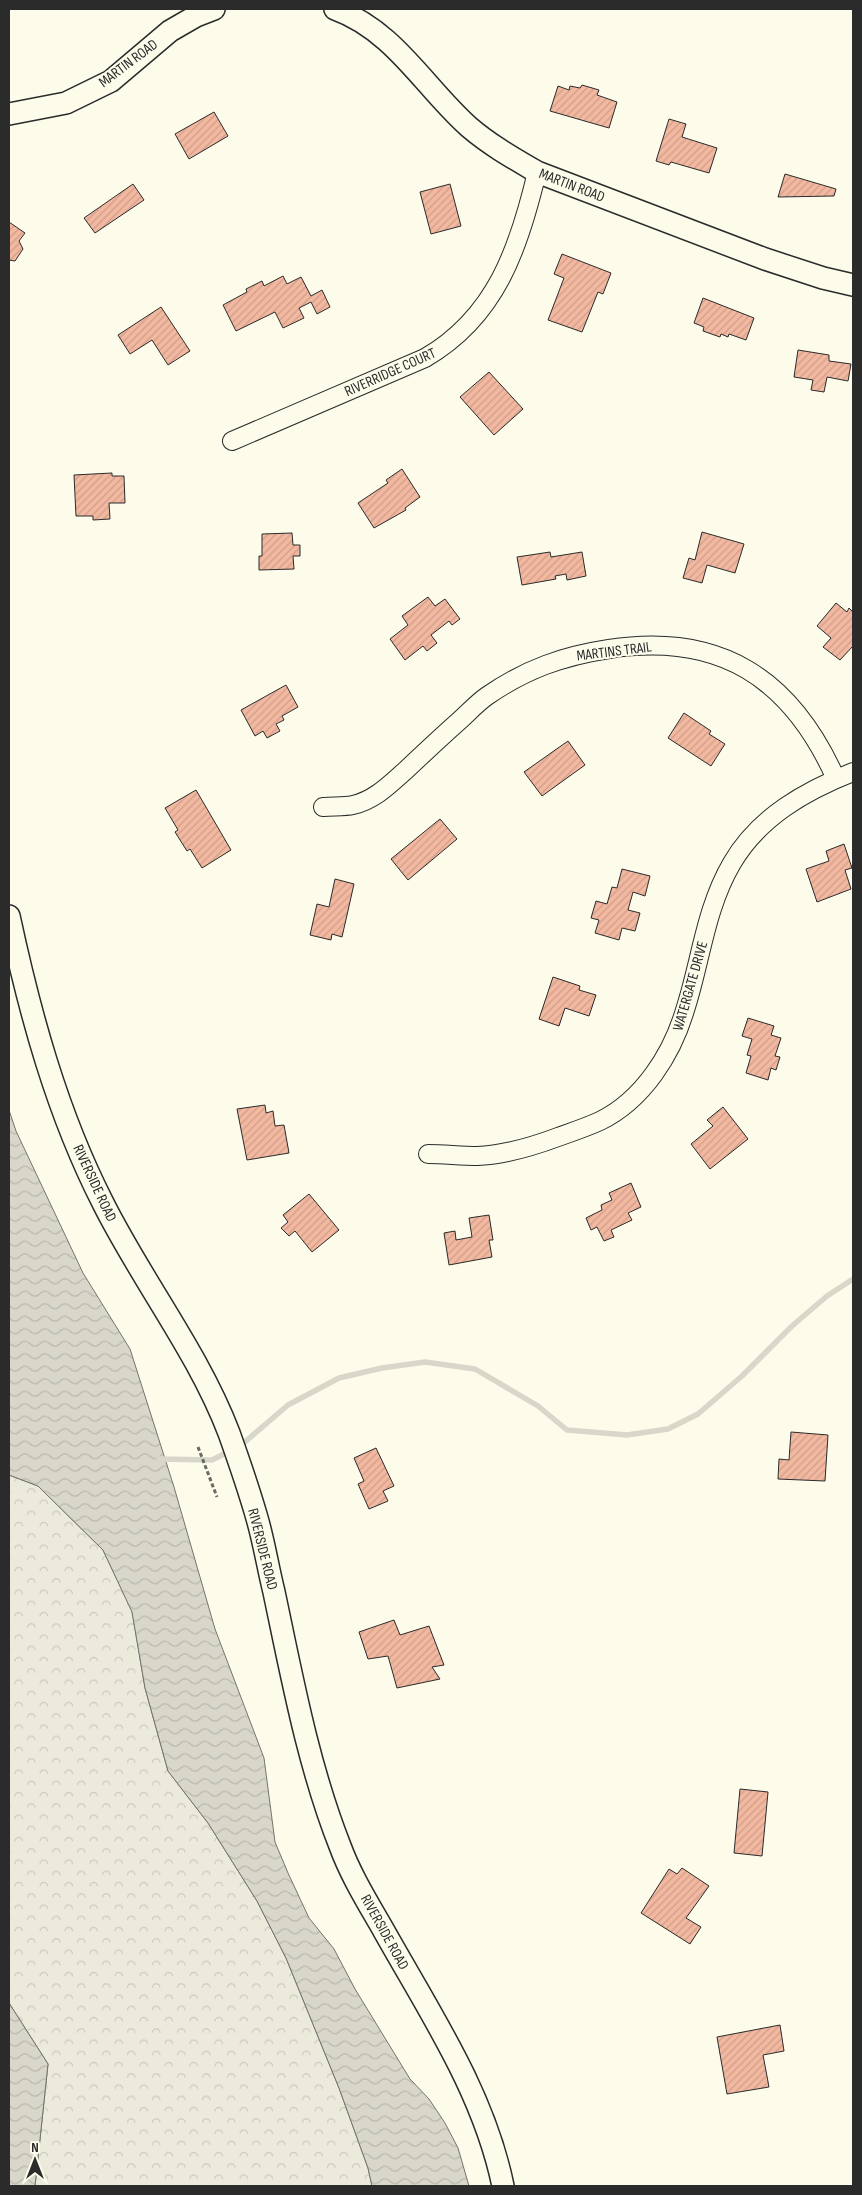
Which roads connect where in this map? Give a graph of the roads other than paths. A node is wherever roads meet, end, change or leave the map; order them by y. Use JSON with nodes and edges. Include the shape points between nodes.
{"nodes":[{"id":1,"x":214,"y":9,"type":"edge"},
{"id":2,"x":335,"y":9,"type":"edge"},
{"id":3,"x":9,"y":114,"type":"edge"},
{"id":4,"x":537,"y":172,"type":"junction"},
{"id":5,"x":853,"y":285,"type":"edge"},
{"id":6,"x":232,"y":441,"type":"dead end"},
{"id":7,"x":853,"y":772,"type":"edge"},
{"id":8,"x":836,"y":779,"type":"junction"},
{"id":9,"x":323,"y":807,"type":"dead end"},
{"id":10,"x":9,"y":916,"type":"edge"},
{"id":11,"x":428,"y":1154,"type":"dead end"},
{"id":12,"x":503,"y":2186,"type":"edge"}],
"edges":[{"from":1,"to":3,"type":"street","name":"MARTIN ROAD","via":[[170,32],[104,84],[66,103]]},
{"from":2,"to":4,"type":"street","name":"MARTIN ROAD","via":[[368,25],[398,49],[470,127],[504,153]]},
{"from":4,"to":5,"type":"street","name":"MARTIN ROAD","via":[[765,259]]},
{"from":4,"to":6,"type":"street","name":"RIVERRIDGE COURT","via":[[504,276],[482,310],[463,331],[425,358]]},
{"from":7,"to":8,"type":"street","name":"WATERGATE DRIVE"},
{"from":8,"to":9,"type":"street","name":"MARTINS TRAIL","via":[[824,750],[805,721],[782,694],[759,677],[731,661],[701,650],[669,645],[636,645],[574,654],[522,674],[486,697],[381,793],[354,804]]},
{"from":8,"to":11,"type":"street","name":"WATERGATE DRIVE","via":[[805,793],[776,813],[753,834],[732,863],[711,907],[677,1035],[657,1071],[634,1097],[601,1120],[538,1144],[478,1156]]},
{"from":10,"to":12,"type":"street","name":"RIVERSIDE ROAD","via":[[41,1047],[68,1123],[101,1200],[195,1362],[228,1432],[258,1519],[316,1775],[340,1846],[356,1881],[465,2074],[488,2131]]}]}
